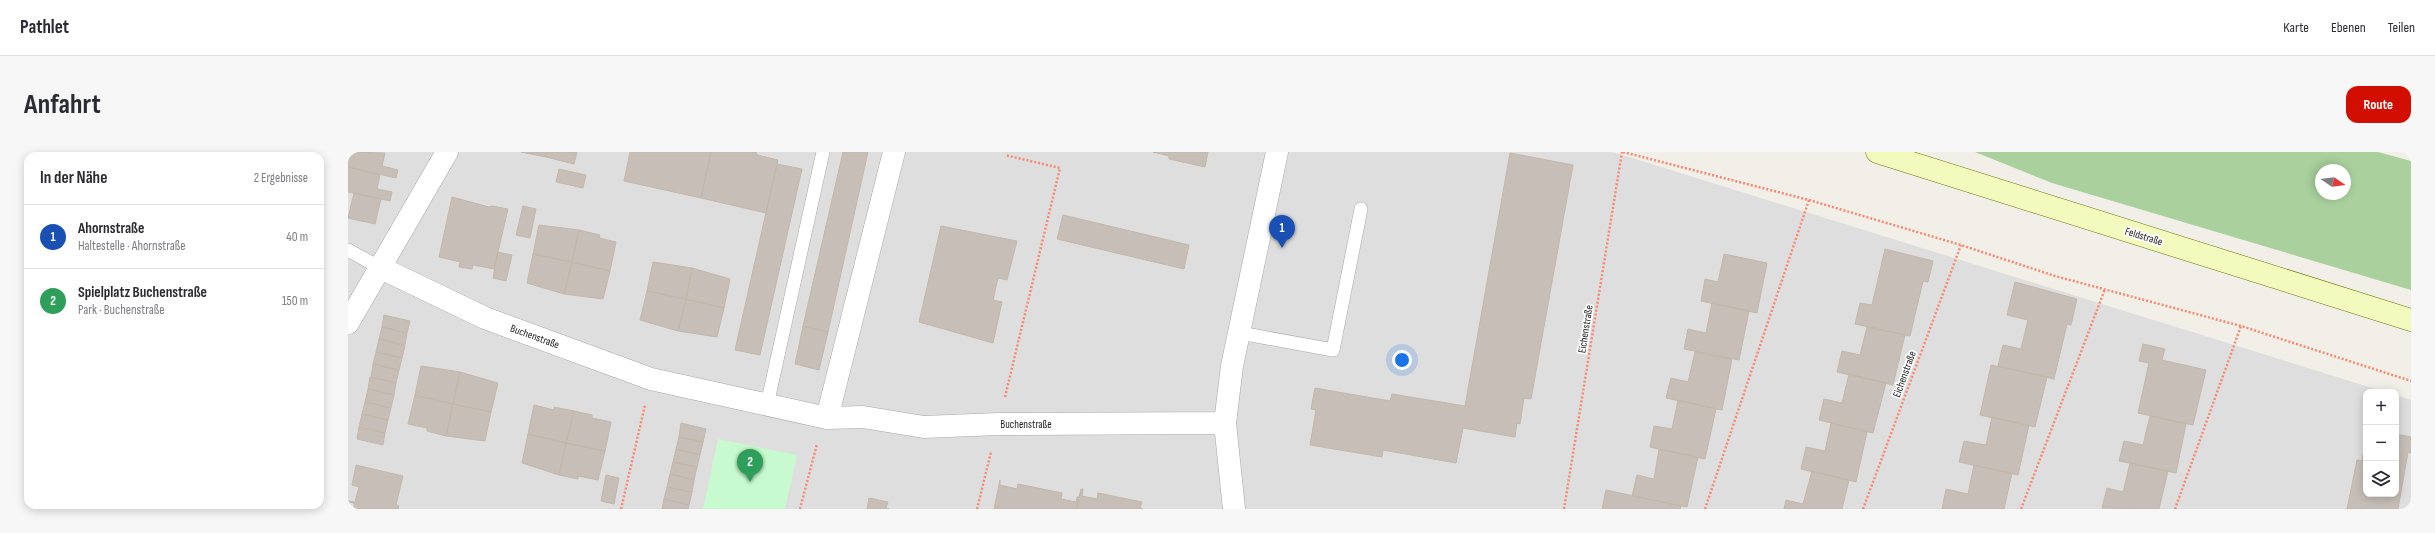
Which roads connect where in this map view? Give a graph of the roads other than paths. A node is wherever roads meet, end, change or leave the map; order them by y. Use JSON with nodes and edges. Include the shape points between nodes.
{"nodes":[{"id":1,"x":447,"y":152,"type":"edge"},
{"id":2,"x":823,"y":152,"type":"edge"},
{"id":3,"x":894,"y":152,"type":"edge"},
{"id":4,"x":1277,"y":152,"type":"edge"},
{"id":5,"x":1883,"y":153,"type":"edge"},
{"id":6,"x":1362,"y":209,"type":"dead end"},
{"id":7,"x":348,"y":250,"type":"edge"},
{"id":8,"x":379,"y":267,"type":"junction"},
{"id":9,"x":2411,"y":320,"type":"edge"},
{"id":10,"x":348,"y":323,"type":"edge"},
{"id":11,"x":1240,"y":333,"type":"junction"},
{"id":12,"x":767,"y":405,"type":"junction"},
{"id":13,"x":828,"y":418,"type":"junction"},
{"id":14,"x":1225,"y":423,"type":"junction"},
{"id":15,"x":1234,"y":509,"type":"edge"}],
"edges":[{"from":1,"to":8,"type":"street"},
{"from":2,"to":12,"type":"lane"},
{"from":3,"to":13,"type":"street"},
{"from":4,"to":11,"type":"street"},
{"from":5,"to":9,"type":"main road","name":"Feldstraße"},
{"from":6,"to":11,"type":"lane","via":[[1333,350]]},
{"from":7,"to":8,"type":"lane"},
{"from":8,"to":10,"type":"street"},
{"from":8,"to":12,"type":"street","name":"Buchenstraße","via":[[485,318],[651,379]]},
{"from":11,"to":14,"type":"street","via":[[1232,366]]},
{"from":12,"to":13,"type":"street","name":"Buchenstraße"},
{"from":13,"to":14,"type":"street","name":"Buchenstraße","via":[[863,417],[924,427],[998,424]]},
{"from":14,"to":15,"type":"street"}]}
